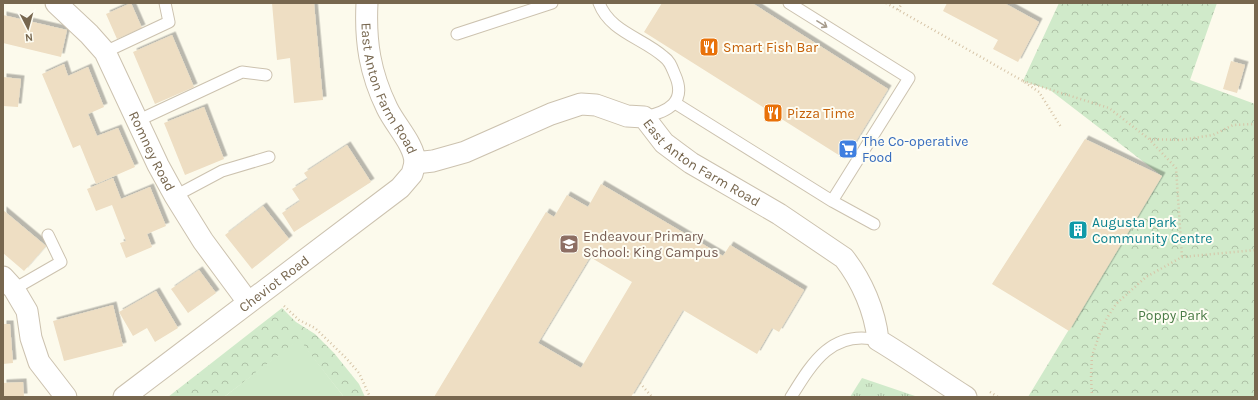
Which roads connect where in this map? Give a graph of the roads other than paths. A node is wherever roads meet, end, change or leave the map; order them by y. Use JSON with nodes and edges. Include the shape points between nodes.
{"nodes":[{"id":1,"x":56,"y":3,"type":"edge"},
{"id":2,"x":165,"y":3,"type":"edge"},
{"id":3,"x":366,"y":3,"type":"edge"},
{"id":4,"x":552,"y":3,"type":"edge"},
{"id":5,"x":599,"y":3,"type":"edge"},
{"id":6,"x":789,"y":3,"type":"edge"},
{"id":7,"x":457,"y":34,"type":"dead end"},
{"id":8,"x":105,"y":52,"type":"junction"},
{"id":9,"x":266,"y":75,"type":"dead end"},
{"id":10,"x":675,"y":103,"type":"junction"},
{"id":11,"x":644,"y":117,"type":"junction"},
{"id":12,"x":137,"y":121,"type":"junction"},
{"id":13,"x":269,"y":157,"type":"dead end"},
{"id":14,"x":415,"y":163,"type":"junction"},
{"id":15,"x":175,"y":196,"type":"junction"},
{"id":16,"x":832,"y":201,"type":"junction"},
{"id":17,"x":874,"y":224,"type":"dead end"},
{"id":18,"x":48,"y":235,"type":"dead end"},
{"id":19,"x":8,"y":283,"type":"edge"},
{"id":20,"x":248,"y":302,"type":"junction"},
{"id":21,"x":878,"y":340,"type":"junction"},
{"id":22,"x":66,"y":397,"type":"edge"},
{"id":23,"x":124,"y":397,"type":"edge"},
{"id":24,"x":791,"y":397,"type":"edge"},
{"id":25,"x":966,"y":397,"type":"edge"}],
"edges":[{"from":1,"to":8,"type":"street","name":"Romney Road"},
{"from":2,"to":8,"type":"lane","via":[[169,22]]},
{"from":3,"to":14,"type":"street","name":"East Anton Farm Road","via":[[368,49],[376,81],[388,111],[410,146]]},
{"from":4,"to":7,"type":"lane"},
{"from":5,"to":10,"type":"lane","via":[[613,24],[664,57],[671,65],[679,88]]},
{"from":6,"to":16,"type":"lane","one_way":true,"via":[[909,78]]},
{"from":8,"to":12,"type":"street","name":"Romney Road"},
{"from":9,"to":12,"type":"lane","via":[[242,72]]},
{"from":10,"to":11,"type":"lane","via":[[662,112]]},
{"from":10,"to":16,"type":"lane"},
{"from":11,"to":14,"type":"street","name":"East Anton Farm Road","via":[[627,116],[596,105],[581,104],[550,114],[465,152]]},
{"from":11,"to":21,"type":"street","name":"East Anton Farm Road","via":[[664,143],[676,152],[779,214],[844,258],[864,291],[877,328]]},
{"from":12,"to":15,"type":"street","name":"Romney Road"},
{"from":13,"to":15,"type":"lane","via":[[222,171]]},
{"from":14,"to":20,"type":"street","name":"Cheviot Road","via":[[412,174],[400,188]]},
{"from":15,"to":20,"type":"street","name":"Romney Road","via":[[203,241]]},
{"from":16,"to":17,"type":"lane"},
{"from":18,"to":19,"type":"lane","via":[[61,262]]},
{"from":19,"to":22,"type":"street","via":[[27,311],[31,338],[39,362]]},
{"from":20,"to":23,"type":"street","name":"Cheviot Road"},
{"from":21,"to":24,"type":"lane","via":[[850,339],[828,348],[807,371]]},
{"from":21,"to":25,"type":"street"}]}
